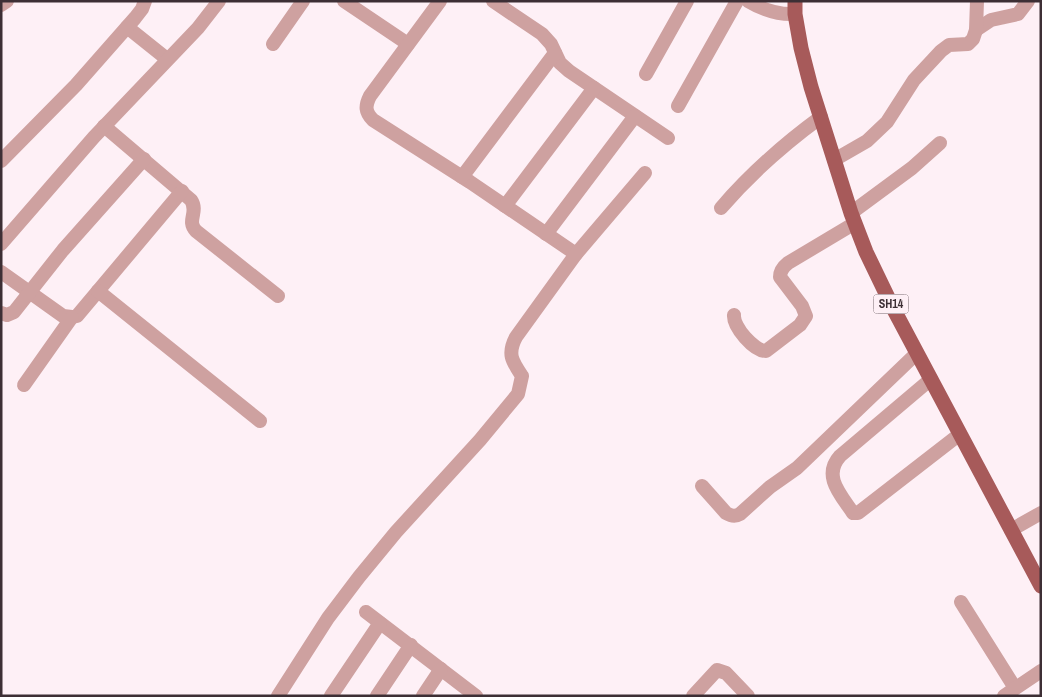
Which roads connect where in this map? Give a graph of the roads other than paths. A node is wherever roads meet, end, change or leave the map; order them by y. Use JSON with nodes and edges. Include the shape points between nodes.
{"nodes":[{"id":1,"x":7,"y":1,"type":"edge"},
{"id":2,"x":145,"y":1,"type":"edge"},
{"id":3,"x":219,"y":1,"type":"edge"},
{"id":4,"x":303,"y":1,"type":"edge"},
{"id":5,"x":344,"y":1,"type":"edge"},
{"id":6,"x":440,"y":1,"type":"edge"},
{"id":7,"x":494,"y":1,"type":"edge"},
{"id":8,"x":687,"y":1,"type":"edge"},
{"id":9,"x":737,"y":1,"type":"edge"},
{"id":10,"x":748,"y":1,"type":"edge"},
{"id":11,"x":977,"y":1,"type":"edge"},
{"id":12,"x":1028,"y":1,"type":"edge"},
{"id":13,"x":1,"y":6,"type":"edge"},
{"id":14,"x":795,"y":8,"type":"edge"},
{"id":15,"x":127,"y":27,"type":"junction"},
{"id":16,"x":976,"y":30,"type":"junction"},
{"id":17,"x":273,"y":44,"type":"dead end"},
{"id":18,"x":408,"y":44,"type":"junction"},
{"id":19,"x":554,"y":53,"type":"junction"},
{"id":20,"x":167,"y":59,"type":"junction"},
{"id":21,"x":646,"y":74,"type":"dead end"},
{"id":22,"x":594,"y":88,"type":"junction"},
{"id":23,"x":678,"y":106,"type":"dead end"},
{"id":24,"x":635,"y":116,"type":"junction"},
{"id":25,"x":820,"y":117,"type":"junction"},
{"id":26,"x":104,"y":126,"type":"junction"},
{"id":27,"x":668,"y":138,"type":"dead end"},
{"id":28,"x":940,"y":143,"type":"dead end"},
{"id":29,"x":144,"y":159,"type":"junction"},
{"id":30,"x":834,"y":160,"type":"junction"},
{"id":31,"x":1,"y":161,"type":"edge"},
{"id":32,"x":645,"y":173,"type":"dead end"},
{"id":33,"x":462,"y":177,"type":"junction"},
{"id":34,"x":182,"y":191,"type":"junction"},
{"id":35,"x":505,"y":206,"type":"junction"},
{"id":36,"x":721,"y":208,"type":"dead end"},
{"id":37,"x":853,"y":218,"type":"junction"},
{"id":38,"x":546,"y":234,"type":"junction"},
{"id":39,"x":1,"y":244,"type":"edge"},
{"id":40,"x":576,"y":254,"type":"junction"},
{"id":41,"x":1,"y":272,"type":"edge"},
{"id":42,"x":30,"y":291,"type":"junction"},
{"id":43,"x":98,"y":291,"type":"junction"},
{"id":44,"x":278,"y":296,"type":"dead end"},
{"id":45,"x":1,"y":313,"type":"edge"},
{"id":46,"x":734,"y":315,"type":"dead end"},
{"id":47,"x":72,"y":318,"type":"junction"},
{"id":48,"x":917,"y":353,"type":"junction"},
{"id":49,"x":931,"y":379,"type":"junction"},
{"id":50,"x":24,"y":385,"type":"dead end"},
{"id":51,"x":260,"y":421,"type":"dead end"},
{"id":52,"x":960,"y":434,"type":"junction"},
{"id":53,"x":702,"y":486,"type":"dead end"},
{"id":54,"x":1041,"y":513,"type":"edge"},
{"id":55,"x":1011,"y":530,"type":"junction"},
{"id":56,"x":1041,"y":586,"type":"edge"},
{"id":57,"x":961,"y":602,"type":"dead end"},
{"id":58,"x":366,"y":612,"type":"dead end"},
{"id":59,"x":380,"y":623,"type":"junction"},
{"id":60,"x":411,"y":645,"type":"junction"},
{"id":61,"x":441,"y":669,"type":"junction"},
{"id":62,"x":1041,"y":671,"type":"edge"},
{"id":63,"x":1009,"y":692,"type":"edge"},
{"id":64,"x":278,"y":696,"type":"edge"},
{"id":65,"x":331,"y":696,"type":"edge"},
{"id":66,"x":377,"y":696,"type":"edge"},
{"id":67,"x":423,"y":696,"type":"edge"},
{"id":68,"x":476,"y":696,"type":"edge"},
{"id":69,"x":693,"y":696,"type":"edge"},
{"id":70,"x":748,"y":696,"type":"edge"}],
"edges":[{"from":1,"to":13,"type":"street"},
{"from":2,"to":15,"type":"street"},
{"from":3,"to":20,"type":"street"},
{"from":4,"to":17,"type":"street"},
{"from":5,"to":18,"type":"street"},
{"from":6,"to":18,"type":"street"},
{"from":7,"to":19,"type":"street","via":[[542,34]]},
{"from":8,"to":21,"type":"street"},
{"from":9,"to":23,"type":"street"},
{"from":10,"to":14,"type":"street","via":[[780,14]]},
{"from":11,"to":16,"type":"street"},
{"from":12,"to":16,"type":"street","via":[[1018,14],[991,20]]},
{"from":14,"to":25,"type":"main road","name":"SH14","number":"SH14","via":[[801,48]]},
{"from":15,"to":20,"type":"street"},
{"from":15,"to":31,"type":"street","via":[[76,85]]},
{"from":16,"to":30,"type":"street","via":[[968,44],[949,45],[941,51],[914,80],[887,122],[867,141]]},
{"from":18,"to":33,"type":"street","via":[[370,96],[366,105],[368,114]]},
{"from":19,"to":22,"type":"street","via":[[569,71]]},
{"from":19,"to":33,"type":"street"},
{"from":20,"to":26,"type":"street"},
{"from":22,"to":24,"type":"street"},
{"from":22,"to":35,"type":"street"},
{"from":24,"to":27,"type":"street"},
{"from":24,"to":38,"type":"street"},
{"from":25,"to":30,"type":"main road","name":"SH14","number":"SH14"},
{"from":25,"to":36,"type":"street","via":[[763,163]]},
{"from":26,"to":29,"type":"street"},
{"from":26,"to":39,"type":"street"},
{"from":28,"to":37,"type":"street"},
{"from":29,"to":34,"type":"street"},
{"from":29,"to":42,"type":"street"},
{"from":30,"to":37,"type":"main road","name":"SH14","number":"SH14"},
{"from":32,"to":40,"type":"street"},
{"from":33,"to":35,"type":"street"},
{"from":34,"to":43,"type":"street"},
{"from":34,"to":44,"type":"street","via":[[194,206],[192,227]]},
{"from":35,"to":38,"type":"street"},
{"from":37,"to":46,"type":"street","via":[[782,268],[780,278],[805,312],[800,325],[766,352],[759,350],[739,332]]},
{"from":37,"to":48,"type":"main road","name":"SH14","number":"SH14"},
{"from":38,"to":40,"type":"street"},
{"from":40,"to":64,"type":"street","via":[[511,347],[511,356],[522,376],[518,394],[359,577],[328,618]]},
{"from":41,"to":42,"type":"street"},
{"from":42,"to":45,"type":"street","via":[[14,312]]},
{"from":42,"to":47,"type":"street","via":[[63,316]]},
{"from":43,"to":47,"type":"street","via":[[83,311]]},
{"from":43,"to":51,"type":"street"},
{"from":47,"to":50,"type":"street"},
{"from":48,"to":49,"type":"main road","name":"SH14","number":"SH14"},
{"from":48,"to":53,"type":"street","via":[[802,463],[740,514],[730,516]]},
{"from":49,"to":52,"type":"main road","name":"SH14","number":"SH14"},
{"from":49,"to":52,"type":"street","via":[[834,462],[831,473],[834,484],[853,513],[858,513]]},
{"from":52,"to":55,"type":"main road","name":"SH14","number":"SH14"},
{"from":54,"to":55,"type":"street"},
{"from":55,"to":56,"type":"main road","name":"SH14","number":"SH14"},
{"from":57,"to":63,"type":"street"},
{"from":58,"to":59,"type":"street"},
{"from":59,"to":60,"type":"street"},
{"from":59,"to":65,"type":"street"},
{"from":60,"to":61,"type":"street"},
{"from":60,"to":66,"type":"street"},
{"from":61,"to":67,"type":"street"},
{"from":61,"to":68,"type":"street"},
{"from":62,"to":63,"type":"street"},
{"from":69,"to":70,"type":"street","via":[[717,670],[726,674]]}]}
